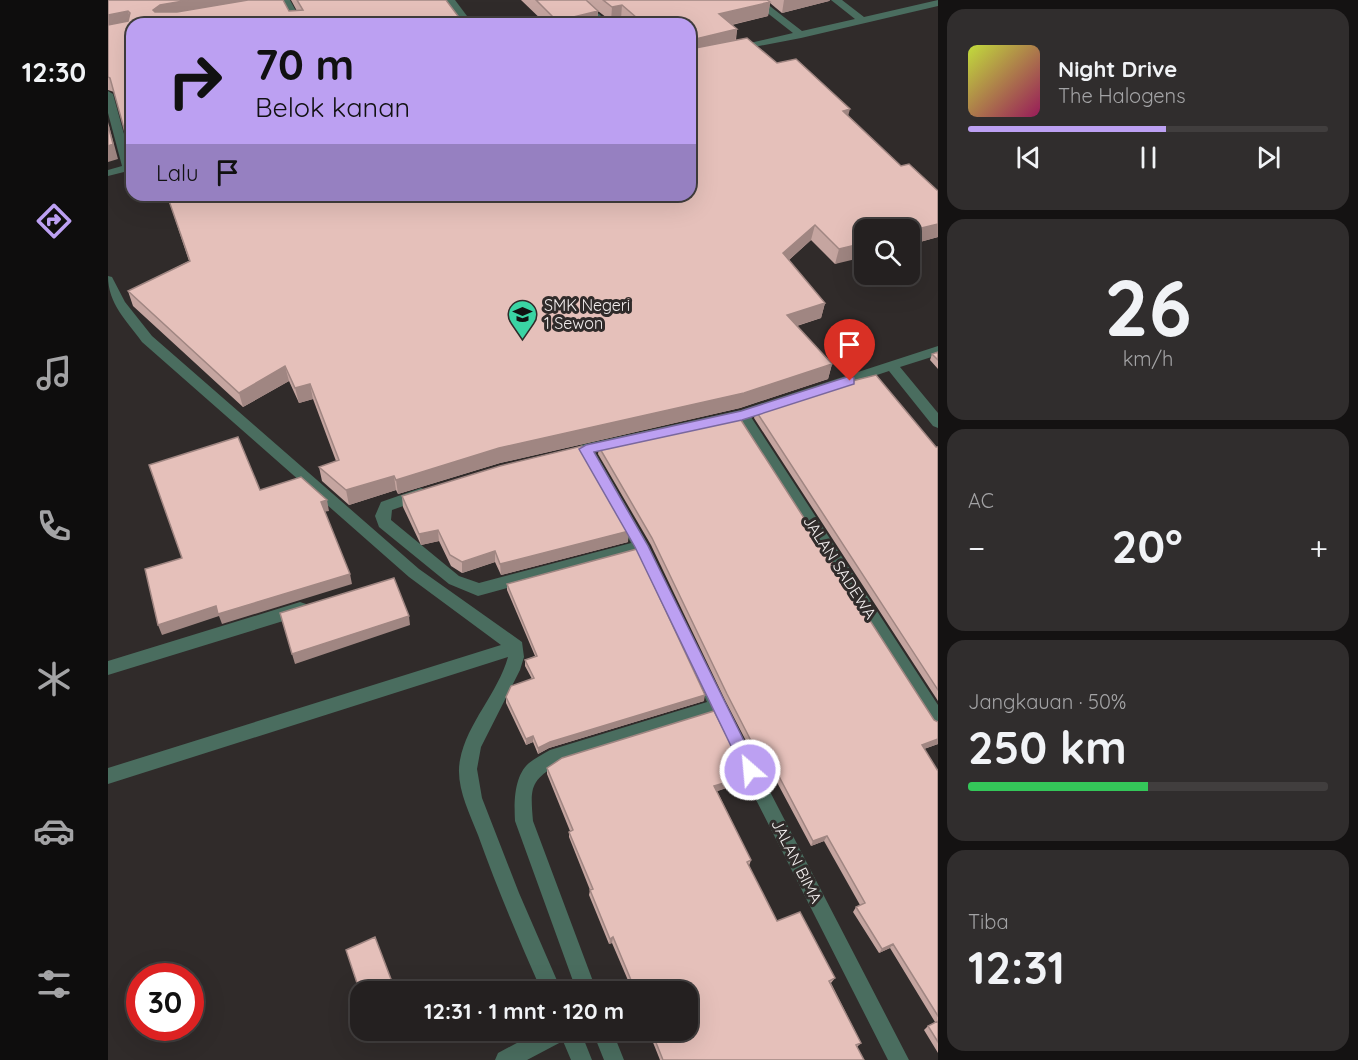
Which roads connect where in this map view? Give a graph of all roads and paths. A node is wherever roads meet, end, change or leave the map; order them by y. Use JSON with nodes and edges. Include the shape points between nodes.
{"nodes":[{"id":1,"x":450,"y":0,"type":"edge"},
{"id":2,"x":576,"y":0,"type":"edge"},
{"id":3,"x":756,"y":0,"type":"edge"},
{"id":4,"x":836,"y":0,"type":"edge"},
{"id":5,"x":282,"y":2,"type":"edge"},
{"id":6,"x":938,"y":3,"type":"edge"},
{"id":7,"x":294,"y":18,"type":"edge"},
{"id":8,"x":464,"y":18,"type":"edge"},
{"id":9,"x":598,"y":18,"type":"edge"},
{"id":10,"x":863,"y":21,"type":"junction"},
{"id":11,"x":801,"y":35,"type":"junction"},
{"id":12,"x":723,"y":52,"type":"edge"},
{"id":13,"x":108,"y":94,"type":"edge"},
{"id":14,"x":126,"y":155,"type":"edge"},
{"id":15,"x":126,"y":169,"type":"edge"},
{"id":16,"x":108,"y":173,"type":"edge"},
{"id":17,"x":108,"y":280,"type":"edge"},
{"id":18,"x":938,"y":350,"type":"edge"},
{"id":19,"x":893,"y":367,"type":"junction"},
{"id":20,"x":742,"y":415,"type":"junction"},
{"id":21,"x":938,"y":423,"type":"edge"},
{"id":22,"x":438,"y":489,"type":"edge"},
{"id":23,"x":641,"y":546,"type":"junction"},
{"id":24,"x":414,"y":573,"type":"junction"},
{"id":25,"x":392,"y":580,"type":"edge"},
{"id":26,"x":312,"y":605,"type":"edge"},
{"id":27,"x":516,"y":647,"type":"junction"},
{"id":28,"x":108,"y":668,"type":"edge"},
{"id":29,"x":717,"y":706,"type":"junction"},
{"id":30,"x":938,"y":720,"type":"edge"},
{"id":31,"x":108,"y":776,"type":"edge"},
{"id":32,"x":547,"y":981,"type":"edge"},
{"id":33,"x":583,"y":981,"type":"edge"},
{"id":34,"x":542,"y":1041,"type":"edge"},
{"id":35,"x":574,"y":1041,"type":"edge"},
{"id":36,"x":606,"y":1041,"type":"edge"},
{"id":37,"x":505,"y":1060,"type":"edge"},
{"id":38,"x":582,"y":1060,"type":"edge"},
{"id":39,"x":614,"y":1060,"type":"edge"},
{"id":40,"x":899,"y":1060,"type":"edge"}],
"edges":[{"from":1,"to":8,"type":"street"},
{"from":2,"to":9,"type":"street"},
{"from":3,"to":11,"type":"street"},
{"from":4,"to":10,"type":"street"},
{"from":5,"to":7,"type":"street"},
{"from":6,"to":10,"type":"street"},
{"from":10,"to":11,"type":"street"},
{"from":11,"to":12,"type":"street"},
{"from":13,"to":14,"type":"street"},
{"from":15,"to":16,"type":"street"},
{"from":17,"to":24,"type":"street","via":[[147,339]]},
{"from":18,"to":19,"type":"street"},
{"from":19,"to":20,"type":"street"},
{"from":19,"to":21,"type":"street"},
{"from":20,"to":23,"type":"street","name":"JALAN BIMA","via":[[587,449]]},
{"from":20,"to":30,"type":"street","name":"JALAN SADEWA"},
{"from":22,"to":23,"type":"street","via":[[386,506],[382,516],[390,530],[467,587],[478,590],[495,586]]},
{"from":23,"to":29,"type":"street","name":"JALAN BIMA"},
{"from":24,"to":25,"type":"street"},
{"from":24,"to":27,"type":"street"},
{"from":26,"to":28,"type":"street"},
{"from":27,"to":31,"type":"street"},
{"from":27,"to":32,"type":"street","via":[[518,655],[469,760],[473,797],[504,884]]},
{"from":29,"to":33,"type":"street","via":[[556,756],[534,769],[522,794],[524,822]]},
{"from":29,"to":40,"type":"street","name":"JALAN BIMA"},
{"from":34,"to":37,"type":"street"},
{"from":35,"to":38,"type":"street"},
{"from":36,"to":39,"type":"street"}]}
